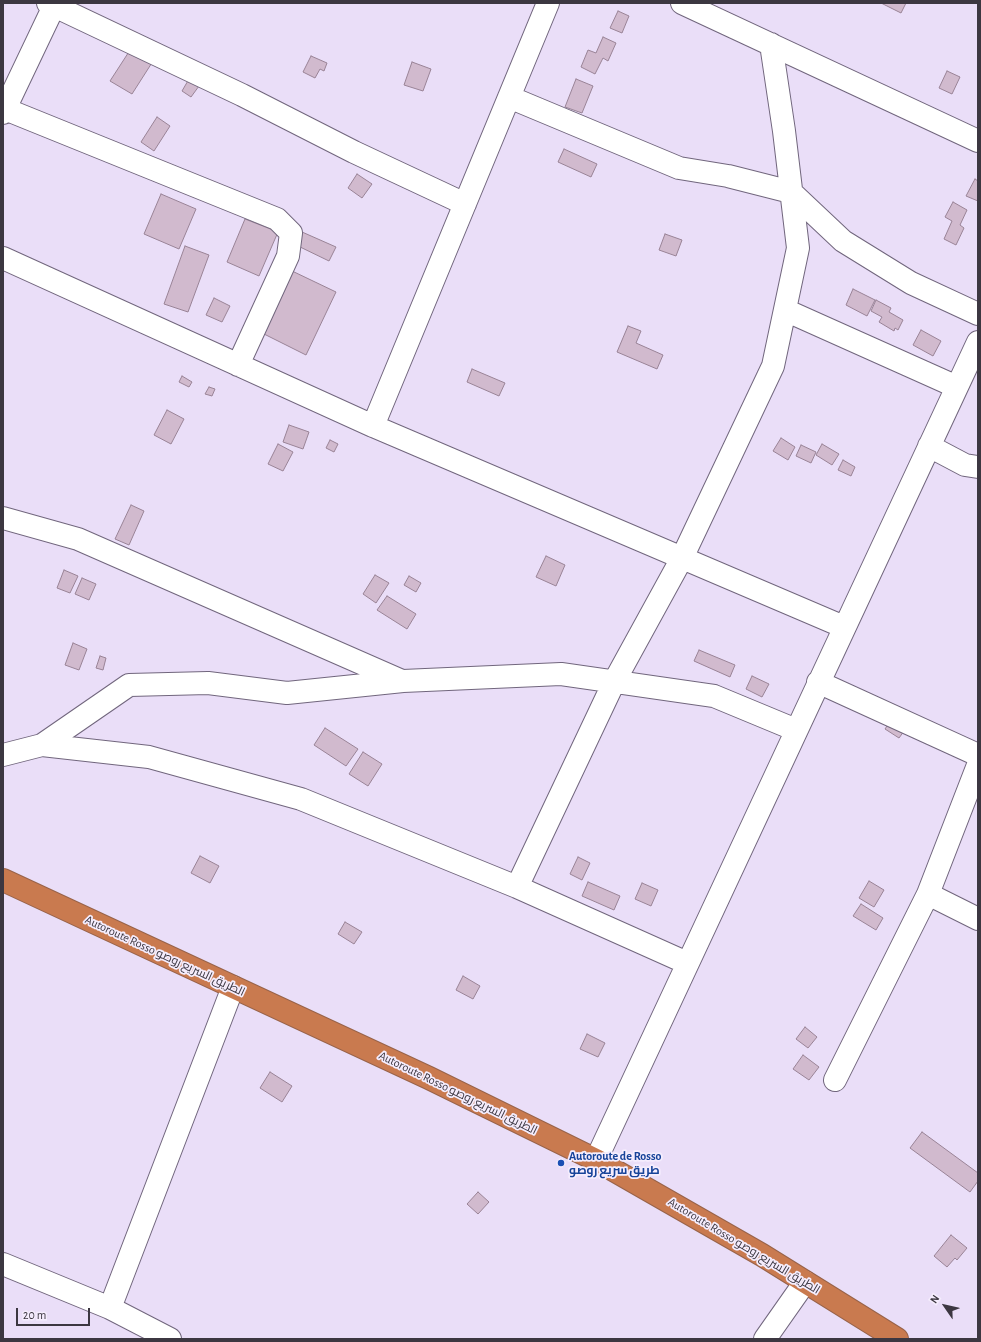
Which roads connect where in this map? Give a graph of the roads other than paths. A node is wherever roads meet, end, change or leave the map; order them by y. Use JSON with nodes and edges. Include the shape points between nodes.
{"nodes":[{"id":1,"x":548,"y":3,"type":"edge"},
{"id":2,"x":682,"y":3,"type":"edge"},
{"id":3,"x":51,"y":5,"type":"edge"},
{"id":4,"x":771,"y":44,"type":"junction"},
{"id":5,"x":509,"y":97,"type":"junction"},
{"id":6,"x":4,"y":111,"type":"edge"},
{"id":7,"x":978,"y":141,"type":"edge"},
{"id":8,"x":791,"y":192,"type":"junction"},
{"id":9,"x":465,"y":204,"type":"junction"},
{"id":10,"x":3,"y":258,"type":"edge"},
{"id":11,"x":785,"y":310,"type":"junction"},
{"id":12,"x":978,"y":314,"type":"edge"},
{"id":13,"x":978,"y":342,"type":"edge"},
{"id":14,"x":238,"y":365,"type":"junction"},
{"id":15,"x":957,"y":387,"type":"junction"},
{"id":16,"x":373,"y":426,"type":"junction"},
{"id":17,"x":929,"y":446,"type":"junction"},
{"id":18,"x":978,"y":466,"type":"edge"},
{"id":19,"x":3,"y":518,"type":"edge"},
{"id":20,"x":682,"y":558,"type":"junction"},
{"id":21,"x":844,"y":627,"type":"junction"},
{"id":22,"x":403,"y":681,"type":"junction"},
{"id":23,"x":614,"y":682,"type":"junction"},
{"id":24,"x":818,"y":682,"type":"junction"},
{"id":25,"x":796,"y":730,"type":"junction"},
{"id":26,"x":42,"y":745,"type":"junction"},
{"id":27,"x":3,"y":755,"type":"edge"},
{"id":28,"x":978,"y":755,"type":"edge"},
{"id":29,"x":978,"y":765,"type":"edge"},
{"id":30,"x":3,"y":880,"type":"edge"},
{"id":31,"x":518,"y":887,"type":"junction"},
{"id":32,"x":928,"y":894,"type":"junction"},
{"id":33,"x":978,"y":919,"type":"edge"},
{"id":34,"x":687,"y":963,"type":"junction"},
{"id":35,"x":233,"y":987,"type":"junction"},
{"id":36,"x":835,"y":1080,"type":"dead end"},
{"id":37,"x":596,"y":1160,"type":"junction"},
{"id":38,"x":3,"y":1264,"type":"edge"},
{"id":39,"x":805,"y":1282,"type":"junction"},
{"id":40,"x":110,"y":1308,"type":"junction"},
{"id":41,"x":170,"y":1339,"type":"edge"},
{"id":42,"x":764,"y":1339,"type":"edge"},
{"id":43,"x":896,"y":1339,"type":"edge"}],
"edges":[{"from":1,"to":5,"type":"street"},
{"from":2,"to":4,"type":"street"},
{"from":3,"to":6,"type":"street"},
{"from":3,"to":9,"type":"street"},
{"from":4,"to":7,"type":"street"},
{"from":4,"to":8,"type":"street"},
{"from":5,"to":8,"type":"street","via":[[679,168],[728,176]]},
{"from":5,"to":9,"type":"street"},
{"from":6,"to":14,"type":"street","via":[[277,219],[291,233],[288,256]]},
{"from":8,"to":11,"type":"street","via":[[798,248]]},
{"from":8,"to":12,"type":"street","via":[[843,241],[911,283]]},
{"from":9,"to":16,"type":"street"},
{"from":10,"to":14,"type":"street"},
{"from":11,"to":15,"type":"street"},
{"from":11,"to":20,"type":"street","via":[[774,366]]},
{"from":13,"to":15,"type":"street"},
{"from":14,"to":16,"type":"street"},
{"from":15,"to":17,"type":"street"},
{"from":16,"to":20,"type":"street"},
{"from":17,"to":18,"type":"street","via":[[965,465]]},
{"from":17,"to":21,"type":"street"},
{"from":19,"to":22,"type":"street","via":[[78,540]]},
{"from":20,"to":21,"type":"street"},
{"from":20,"to":23,"type":"street"},
{"from":21,"to":24,"type":"street"},
{"from":22,"to":23,"type":"street","via":[[561,674]]},
{"from":22,"to":26,"type":"street","via":[[287,693],[208,683],[129,686]]},
{"from":23,"to":25,"type":"street","via":[[714,696]]},
{"from":23,"to":31,"type":"street"},
{"from":24,"to":25,"type":"street"},
{"from":24,"to":28,"type":"street"},
{"from":25,"to":34,"type":"street"},
{"from":26,"to":27,"type":"street"},
{"from":26,"to":31,"type":"street","via":[[149,757],[301,798]]},
{"from":29,"to":32,"type":"street"},
{"from":30,"to":35,"type":"highway","name":"Autoroute Rosso الطريق السريع روصو"},
{"from":31,"to":34,"type":"street"},
{"from":32,"to":33,"type":"street"},
{"from":32,"to":36,"type":"street"},
{"from":34,"to":37,"type":"street"},
{"from":35,"to":37,"type":"highway","name":"Autoroute Rosso الطريق السريع روصو","via":[[430,1078]]},
{"from":35,"to":40,"type":"street"},
{"from":37,"to":39,"type":"highway","name":"Autoroute Rosso الطريق السريع روصو"},
{"from":38,"to":40,"type":"street"},
{"from":39,"to":42,"type":"street"},
{"from":39,"to":43,"type":"highway","name":"Autoroute Rosso الطريق السريع روصو"},
{"from":40,"to":41,"type":"street"}]}
